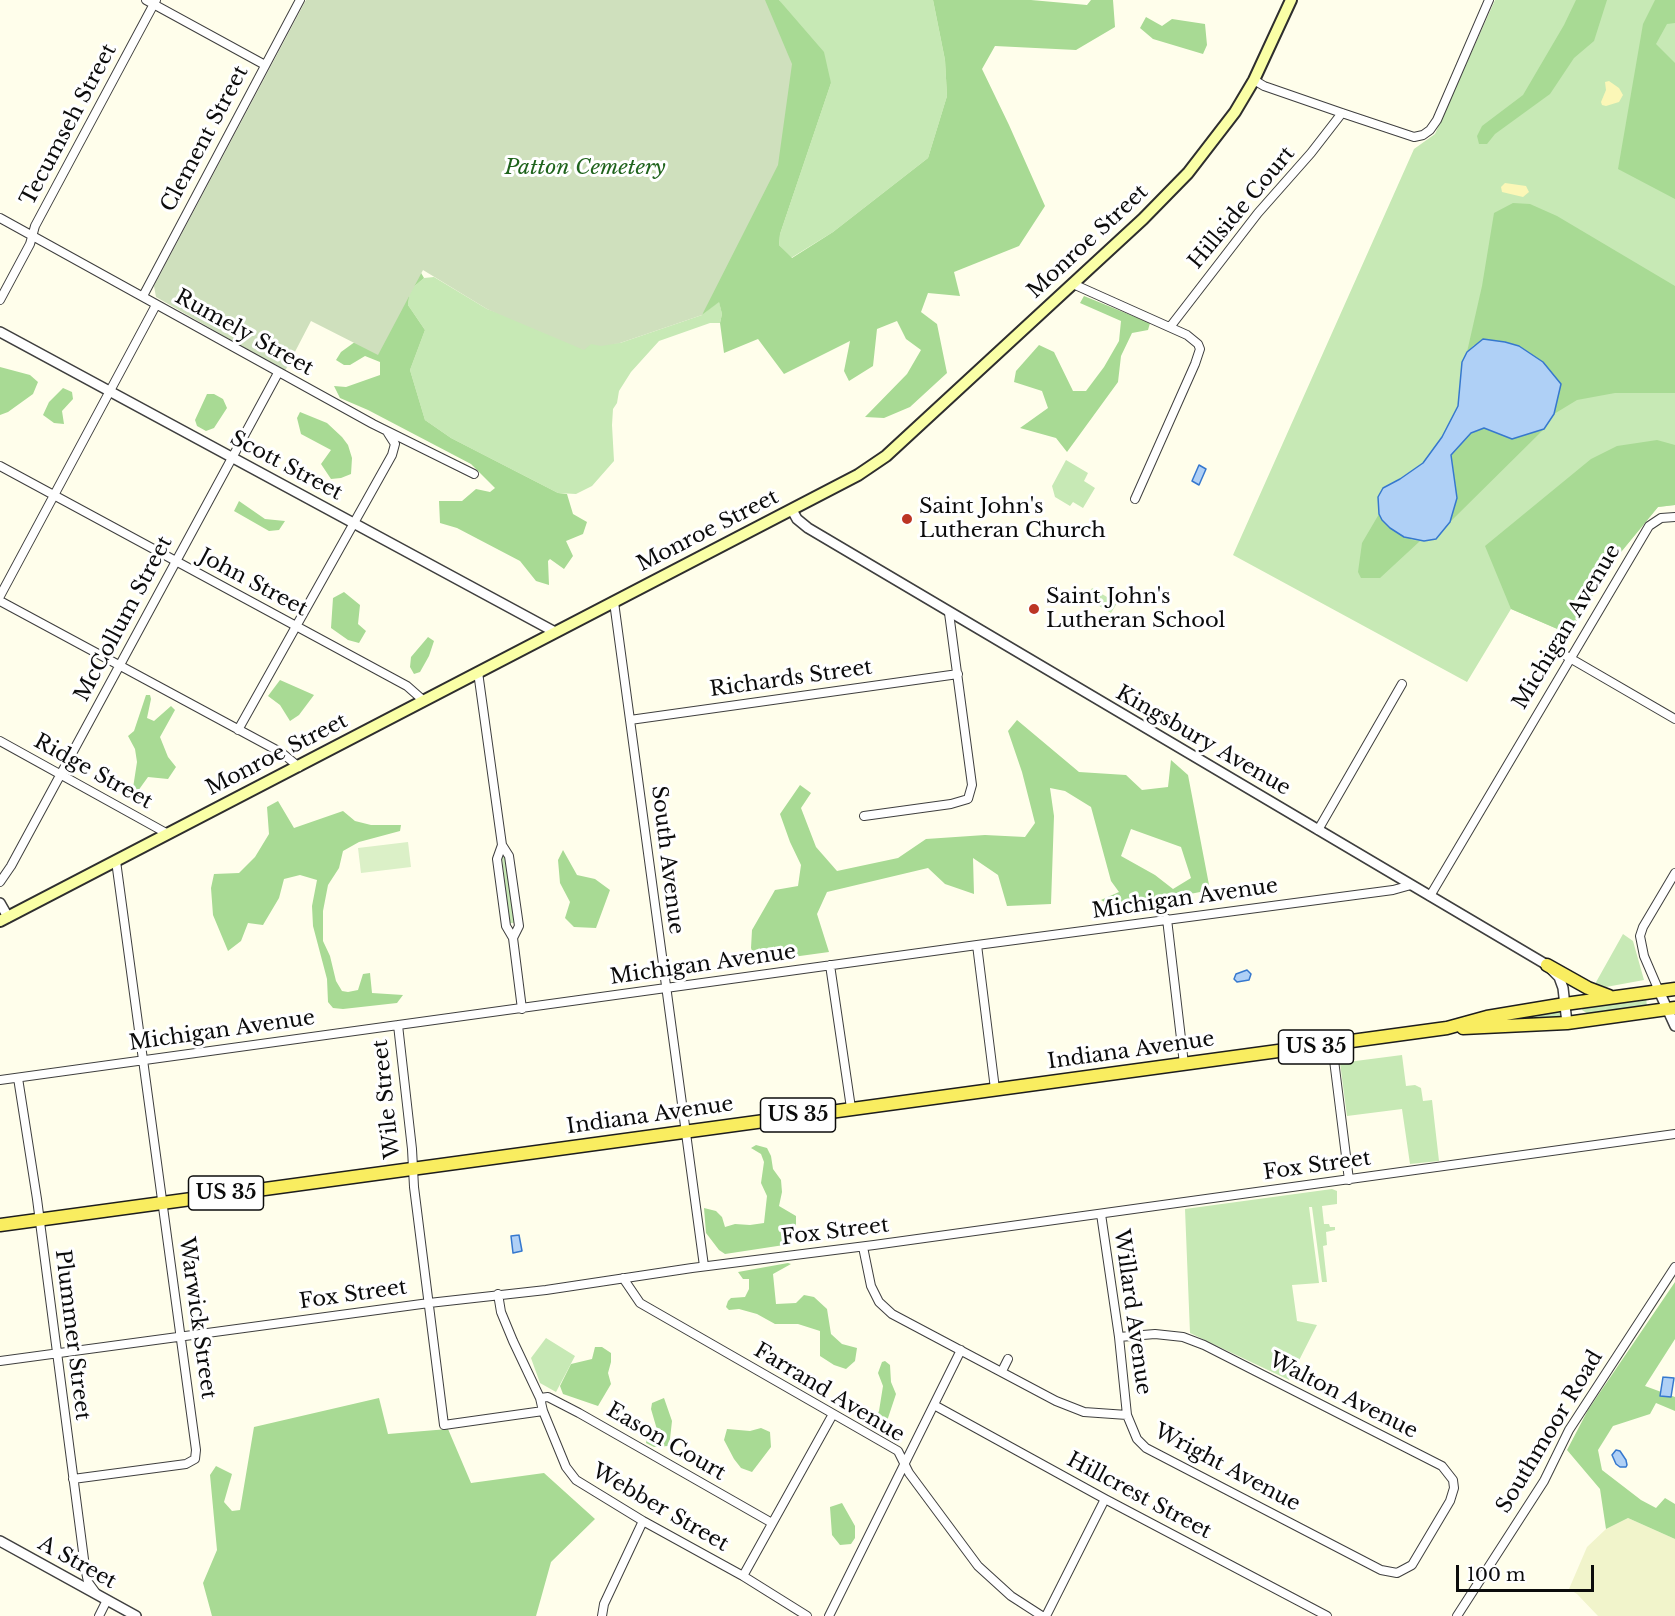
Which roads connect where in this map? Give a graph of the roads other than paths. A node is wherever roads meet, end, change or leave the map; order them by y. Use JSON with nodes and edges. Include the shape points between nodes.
{"nodes":[{"id":1,"x":300,"y":0,"type":"edge"},
{"id":2,"x":1291,"y":0,"type":"edge"},
{"id":3,"x":1489,"y":0,"type":"edge"},
{"id":4,"x":152,"y":1,"type":"edge"},
{"id":5,"x":265,"y":65,"type":"junction"},
{"id":6,"x":1254,"y":80,"type":"junction"},
{"id":7,"x":1342,"y":113,"type":"junction"},
{"id":8,"x":0,"y":218,"type":"edge"},
{"id":9,"x":33,"y":235,"type":"junction"},
{"id":10,"x":1073,"y":284,"type":"junction"},
{"id":11,"x":143,"y":296,"type":"junction"},
{"id":12,"x":0,"y":300,"type":"edge"},
{"id":13,"x":156,"y":305,"type":"junction"},
{"id":14,"x":1170,"y":327,"type":"junction"},
{"id":15,"x":0,"y":332,"type":"edge"},
{"id":16,"x":278,"y":372,"type":"junction"},
{"id":17,"x":109,"y":391,"type":"junction"},
{"id":18,"x":388,"y":432,"type":"junction"},
{"id":19,"x":231,"y":457,"type":"junction"},
{"id":20,"x":0,"y":466,"type":"edge"},
{"id":21,"x":474,"y":474,"type":"dead end"},
{"id":22,"x":54,"y":495,"type":"junction"},
{"id":23,"x":1135,"y":499,"type":"dead end"},
{"id":24,"x":792,"y":510,"type":"junction"},
{"id":25,"x":1675,"y":517,"type":"edge"},
{"id":26,"x":354,"y":522,"type":"junction"},
{"id":27,"x":175,"y":562,"type":"junction"},
{"id":28,"x":0,"y":596,"type":"edge"},
{"id":29,"x":0,"y":601,"type":"edge"},
{"id":30,"x":614,"y":602,"type":"junction"},
{"id":31,"x":949,"y":613,"type":"junction"},
{"id":32,"x":297,"y":626,"type":"junction"},
{"id":33,"x":555,"y":632,"type":"junction"},
{"id":34,"x":1556,"y":650,"type":"dead end"},
{"id":35,"x":1569,"y":658,"type":"junction"},
{"id":36,"x":119,"y":665,"type":"junction"},
{"id":37,"x":478,"y":672,"type":"junction"},
{"id":38,"x":957,"y":674,"type":"junction"},
{"id":39,"x":1402,"y":684,"type":"dead end"},
{"id":40,"x":424,"y":701,"type":"junction"},
{"id":41,"x":1675,"y":719,"type":"edge"},
{"id":42,"x":630,"y":720,"type":"junction"},
{"id":43,"x":238,"y":730,"type":"junction"},
{"id":44,"x":0,"y":741,"type":"edge"},
{"id":45,"x":299,"y":767,"type":"junction"},
{"id":46,"x":60,"y":773,"type":"junction"},
{"id":47,"x":864,"y":816,"type":"dead end"},
{"id":48,"x":1318,"y":830,"type":"junction"},
{"id":49,"x":168,"y":834,"type":"junction"},
{"id":50,"x":502,"y":845,"type":"junction"},
{"id":51,"x":116,"y":861,"type":"junction"},
{"id":52,"x":1675,"y":873,"type":"edge"},
{"id":53,"x":0,"y":882,"type":"edge"},
{"id":54,"x":1411,"y":885,"type":"junction"},
{"id":55,"x":1430,"y":896,"type":"junction"},
{"id":56,"x":0,"y":903,"type":"edge"},
{"id":57,"x":4,"y":919,"type":"edge"},
{"id":58,"x":1167,"y":920,"type":"junction"},
{"id":59,"x":513,"y":938,"type":"junction"},
{"id":60,"x":977,"y":945,"type":"junction"},
{"id":61,"x":830,"y":965,"type":"junction"},
{"id":62,"x":1547,"y":965,"type":"junction"},
{"id":63,"x":666,"y":988,"type":"junction"},
{"id":64,"x":1675,"y":989,"type":"edge"},
{"id":65,"x":1659,"y":991,"type":"junction"},
{"id":66,"x":1610,"y":997,"type":"junction"},
{"id":67,"x":1565,"y":1004,"type":"junction"},
{"id":68,"x":522,"y":1009,"type":"junction"},
{"id":69,"x":1671,"y":1009,"type":"edge"},
{"id":70,"x":1567,"y":1023,"type":"junction"},
{"id":71,"x":398,"y":1025,"type":"junction"},
{"id":72,"x":1675,"y":1026,"type":"edge"},
{"id":73,"x":1447,"y":1028,"type":"junction"},
{"id":74,"x":1332,"y":1044,"type":"junction"},
{"id":75,"x":144,"y":1059,"type":"junction"},
{"id":76,"x":1184,"y":1064,"type":"junction"},
{"id":77,"x":18,"y":1078,"type":"junction"},
{"id":78,"x":0,"y":1080,"type":"edge"},
{"id":79,"x":995,"y":1089,"type":"junction"},
{"id":80,"x":851,"y":1108,"type":"junction"},
{"id":81,"x":687,"y":1131,"type":"junction"},
{"id":82,"x":1675,"y":1134,"type":"edge"},
{"id":83,"x":412,"y":1169,"type":"junction"},
{"id":84,"x":1349,"y":1180,"type":"junction"},
{"id":85,"x":163,"y":1202,"type":"junction"},
{"id":86,"x":1101,"y":1214,"type":"junction"},
{"id":87,"x":39,"y":1220,"type":"junction"},
{"id":88,"x":0,"y":1225,"type":"edge"},
{"id":89,"x":863,"y":1246,"type":"junction"},
{"id":90,"x":704,"y":1266,"type":"junction"},
{"id":91,"x":1675,"y":1267,"type":"edge"},
{"id":92,"x":623,"y":1278,"type":"junction"},
{"id":93,"x":498,"y":1294,"type":"junction"},
{"id":94,"x":429,"y":1303,"type":"junction"},
{"id":95,"x":1119,"y":1337,"type":"junction"},
{"id":96,"x":180,"y":1338,"type":"junction"},
{"id":97,"x":961,"y":1350,"type":"junction"},
{"id":98,"x":57,"y":1353,"type":"junction"},
{"id":99,"x":1008,"y":1359,"type":"dead end"},
{"id":100,"x":0,"y":1361,"type":"edge"},
{"id":101,"x":1002,"y":1371,"type":"junction"},
{"id":102,"x":540,"y":1398,"type":"junction"},
{"id":103,"x":934,"y":1405,"type":"junction"},
{"id":104,"x":543,"y":1411,"type":"junction"},
{"id":105,"x":833,"y":1414,"type":"junction"},
{"id":106,"x":1127,"y":1415,"type":"junction"},
{"id":107,"x":905,"y":1465,"type":"junction"},
{"id":108,"x":73,"y":1479,"type":"junction"},
{"id":109,"x":1105,"y":1499,"type":"junction"},
{"id":110,"x":643,"y":1521,"type":"junction"},
{"id":111,"x":772,"y":1523,"type":"junction"},
{"id":112,"x":0,"y":1541,"type":"edge"},
{"id":113,"x":1412,"y":1565,"type":"joint"},
{"id":114,"x":743,"y":1576,"type":"junction"},
{"id":115,"x":97,"y":1594,"type":"junction"},
{"id":116,"x":107,"y":1600,"type":"junction"},
{"id":117,"x":99,"y":1616,"type":"edge"},
{"id":118,"x":136,"y":1616,"type":"edge"},
{"id":119,"x":602,"y":1616,"type":"edge"},
{"id":120,"x":807,"y":1616,"type":"edge"},
{"id":121,"x":829,"y":1616,"type":"edge"},
{"id":122,"x":1044,"y":1616,"type":"edge"},
{"id":123,"x":1327,"y":1616,"type":"edge"},
{"id":124,"x":1457,"y":1616,"type":"edge"}],
"edges":[{"from":1,"to":5,"type":"street","name":"Clement Street"},
{"from":2,"to":6,"type":"main road","name":"Monroe Street"},
{"from":3,"to":7,"type":"street","via":[[1430,130],[1414,137]]},
{"from":4,"to":5,"type":"street"},
{"from":4,"to":9,"type":"street","name":"Tecumseh Street"},
{"from":5,"to":11,"type":"street","name":"Clement Street"},
{"from":6,"to":7,"type":"street"},
{"from":6,"to":10,"type":"main road","name":"Monroe Street","via":[[1235,112],[1188,173]]},
{"from":7,"to":14,"type":"street","name":"Hillside Court"},
{"from":8,"to":9,"type":"street","name":"Rumely Street"},
{"from":9,"to":11,"type":"street","name":"Rumely Street"},
{"from":9,"to":12,"type":"street","name":"Tecumseh Street"},
{"from":10,"to":14,"type":"street"},
{"from":10,"to":24,"type":"main road","name":"Monroe Street","via":[[886,456]]},
{"from":11,"to":13,"type":"street","name":"Rumely Street"},
{"from":13,"to":16,"type":"street","name":"Rumely Street"},
{"from":13,"to":17,"type":"street"},
{"from":14,"to":23,"type":"street","via":[[1192,337],[1200,349]]},
{"from":15,"to":17,"type":"street","name":"Scott Street"},
{"from":16,"to":18,"type":"street","name":"Rumely Street"},
{"from":16,"to":19,"type":"street","name":"McCollum Street"},
{"from":17,"to":19,"type":"street","name":"Scott Street"},
{"from":17,"to":22,"type":"street"},
{"from":18,"to":21,"type":"street","name":"Rumely Street"},
{"from":18,"to":26,"type":"street","via":[[395,444],[392,454]]},
{"from":19,"to":26,"type":"street","name":"Scott Street"},
{"from":19,"to":27,"type":"street","name":"McCollum Street"},
{"from":20,"to":22,"type":"street","name":"John Street"},
{"from":22,"to":27,"type":"street","name":"John Street"},
{"from":22,"to":28,"type":"street"},
{"from":24,"to":30,"type":"main road","name":"Monroe Street"},
{"from":24,"to":31,"type":"street","name":"Kingsbury Avenue","via":[[807,528]]},
{"from":25,"to":35,"type":"street","name":"Michigan Avenue","via":[[1661,518],[1649,526]]},
{"from":26,"to":32,"type":"street"},
{"from":26,"to":33,"type":"street","name":"Scott Street"},
{"from":27,"to":32,"type":"street","name":"John Street"},
{"from":27,"to":36,"type":"street","name":"McCollum Street"},
{"from":29,"to":36,"type":"street"},
{"from":30,"to":33,"type":"main road","name":"Monroe Street"},
{"from":30,"to":42,"type":"street","name":"South Avenue"},
{"from":31,"to":38,"type":"street"},
{"from":31,"to":48,"type":"street","name":"Kingsbury Avenue"},
{"from":32,"to":40,"type":"street","name":"John Street","via":[[407,686]]},
{"from":32,"to":43,"type":"street"},
{"from":33,"to":37,"type":"main road","name":"Monroe Street"},
{"from":34,"to":35,"type":"street"},
{"from":35,"to":41,"type":"street"},
{"from":35,"to":55,"type":"street","name":"Michigan Avenue"},
{"from":36,"to":43,"type":"street"},
{"from":36,"to":46,"type":"street","name":"McCollum Street"},
{"from":37,"to":40,"type":"main road","name":"Monroe Street"},
{"from":37,"to":50,"type":"street"},
{"from":38,"to":42,"type":"street","name":"Richards Street"},
{"from":38,"to":47,"type":"street","via":[[972,785],[968,799]]},
{"from":39,"to":48,"type":"street"},
{"from":40,"to":45,"type":"main road","name":"Monroe Street"},
{"from":42,"to":63,"type":"street","name":"South Avenue"},
{"from":43,"to":45,"type":"street","via":[[282,753]]},
{"from":44,"to":46,"type":"street","name":"Ridge Street"},
{"from":45,"to":49,"type":"main road","name":"Monroe Street"},
{"from":46,"to":49,"type":"street","name":"Ridge Street"},
{"from":46,"to":53,"type":"street","name":"McCollum Street"},
{"from":48,"to":54,"type":"street","name":"Kingsbury Avenue"},
{"from":49,"to":51,"type":"main road","name":"Monroe Street"},
{"from":50,"to":59,"type":"street","via":[[497,859],[506,926]]},
{"from":50,"to":59,"type":"street","via":[[509,856],[519,926]]},
{"from":51,"to":57,"type":"main road","name":"Monroe Street"},
{"from":51,"to":75,"type":"street","name":"Warwick Street"},
{"from":52,"to":65,"type":"street","via":[[1640,936]]},
{"from":54,"to":55,"type":"street","name":"Kingsbury Avenue"},
{"from":54,"to":58,"type":"street","name":"Michigan Avenue"},
{"from":55,"to":62,"type":"street","name":"Kingsbury Avenue"},
{"from":56,"to":57,"type":"street"},
{"from":58,"to":60,"type":"street","name":"Michigan Avenue"},
{"from":58,"to":76,"type":"street"},
{"from":59,"to":68,"type":"street"},
{"from":60,"to":61,"type":"street","name":"Michigan Avenue"},
{"from":60,"to":79,"type":"street"},
{"from":61,"to":63,"type":"street","name":"Michigan Avenue"},
{"from":61,"to":80,"type":"street"},
{"from":62,"to":66,"type":"main road"},
{"from":62,"to":67,"type":"street","name":"Kingsbury Avenue","via":[[1558,977]]},
{"from":63,"to":68,"type":"street","name":"Michigan Avenue"},
{"from":63,"to":81,"type":"street","name":"South Avenue"},
{"from":64,"to":65,"type":"main road","name":"Indiana Avenue","number":"US 35"},
{"from":65,"to":66,"type":"main road","name":"Indiana Avenue","number":"US 35"},
{"from":65,"to":69,"type":"street"},
{"from":66,"to":67,"type":"main road","name":"Indiana Avenue","number":"US 35"},
{"from":67,"to":70,"type":"street","name":"Kingsbury Avenue"},
{"from":67,"to":73,"type":"main road","name":"Indiana Avenue","number":"US 35"},
{"from":68,"to":71,"type":"street","name":"Michigan Avenue"},
{"from":69,"to":70,"type":"main road","name":"Indiana Avenue","number":"US 35"},
{"from":69,"to":72,"type":"street"},
{"from":70,"to":73,"type":"main road","name":"Indiana Avenue","number":"US 35"},
{"from":71,"to":75,"type":"street","name":"Michigan Avenue"},
{"from":71,"to":83,"type":"street","name":"Wile Street"},
{"from":73,"to":74,"type":"main road","name":"Indiana Avenue","number":"US 35"},
{"from":74,"to":76,"type":"main road","name":"Indiana Avenue","number":"US 35"},
{"from":74,"to":84,"type":"street"},
{"from":75,"to":77,"type":"street","name":"Michigan Avenue"},
{"from":75,"to":85,"type":"street","name":"Warwick Street"},
{"from":76,"to":79,"type":"main road","name":"Indiana Avenue","number":"US 35"},
{"from":77,"to":78,"type":"street","name":"Michigan Avenue"},
{"from":77,"to":87,"type":"street","name":"Plummer Street"},
{"from":79,"to":80,"type":"main road","name":"Indiana Avenue","number":"US 35"},
{"from":80,"to":81,"type":"main road","name":"Indiana Avenue","number":"US 35"},
{"from":81,"to":83,"type":"main road","name":"Indiana Avenue","number":"US 35"},
{"from":81,"to":90,"type":"street","name":"South Avenue"},
{"from":82,"to":84,"type":"street","name":"Fox Street"},
{"from":83,"to":85,"type":"main road","name":"Indiana Avenue","number":"US 35"},
{"from":83,"to":94,"type":"street"},
{"from":84,"to":86,"type":"street","name":"Fox Street"},
{"from":85,"to":87,"type":"main road","name":"Indiana Avenue","number":"US 35"},
{"from":85,"to":96,"type":"street","name":"Warwick Street"},
{"from":86,"to":89,"type":"street","name":"Fox Street"},
{"from":86,"to":95,"type":"street","name":"Willard Avenue"},
{"from":87,"to":88,"type":"main road","name":"Indiana Avenue","number":"US 35"},
{"from":87,"to":98,"type":"street","name":"Plummer Street"},
{"from":89,"to":90,"type":"street","name":"Fox Street"},
{"from":89,"to":97,"type":"street","via":[[871,1286],[885,1308]]},
{"from":90,"to":92,"type":"street","name":"Fox Street"},
{"from":91,"to":124,"type":"street","name":"Southmoor Road","via":[[1569,1430],[1548,1474]]},
{"from":92,"to":93,"type":"street","name":"Fox Street"},
{"from":92,"to":105,"type":"street","name":"Farrand Avenue","via":[[640,1303]]},
{"from":93,"to":94,"type":"street","name":"Fox Street"},
{"from":93,"to":102,"type":"street","name":"Webber Street","via":[[501,1312]]},
{"from":94,"to":96,"type":"street","name":"Fox Street"},
{"from":94,"to":104,"type":"street","via":[[444,1425]]},
{"from":95,"to":106,"type":"street","name":"Willard Avenue"},
{"from":95,"to":113,"type":"street","name":"Walton Avenue","via":[[1155,1334],[1183,1337],[1204,1345],[1442,1466],[1454,1488]]},
{"from":96,"to":98,"type":"street","name":"Fox Street"},
{"from":96,"to":108,"type":"street","name":"Warwick Street","via":[[195,1459],[186,1464]]},
{"from":97,"to":101,"type":"street"},
{"from":97,"to":103,"type":"street"},
{"from":98,"to":100,"type":"street","name":"Fox Street"},
{"from":98,"to":108,"type":"street","name":"Plummer Street"},
{"from":99,"to":101,"type":"street"},
{"from":101,"to":106,"type":"street","via":[[1083,1412]]},
{"from":102,"to":104,"type":"street","name":"Webber Street"},
{"from":102,"to":111,"type":"street","name":"Eason Court","via":[[548,1397],[579,1413]]},
{"from":103,"to":107,"type":"street"},
{"from":103,"to":109,"type":"street","name":"Hillcrest Street"},
{"from":104,"to":110,"type":"street","name":"Webber Street","via":[[566,1467],[576,1479]]},
{"from":105,"to":107,"type":"street","name":"Farrand Avenue","via":[[898,1451]]},
{"from":105,"to":111,"type":"street"},
{"from":106,"to":113,"type":"street","name":"Wright Avenue","via":[[1137,1439],[1163,1457],[1381,1570],[1397,1573]]},
{"from":107,"to":121,"type":"street"},
{"from":107,"to":122,"type":"street","name":"Farrand Avenue","via":[[978,1566],[1011,1596]]},
{"from":108,"to":115,"type":"street","name":"Plummer Street","via":[[88,1582]]},
{"from":109,"to":122,"type":"street"},
{"from":109,"to":123,"type":"street","name":"Hillcrest Street"},
{"from":110,"to":114,"type":"street","name":"Webber Street"},
{"from":110,"to":119,"type":"street"},
{"from":111,"to":114,"type":"street"},
{"from":112,"to":115,"type":"street","name":"A Street"},
{"from":114,"to":120,"type":"street","name":"Webber Street"},
{"from":115,"to":116,"type":"street","name":"A Street"},
{"from":116,"to":117,"type":"street"},
{"from":116,"to":118,"type":"street","name":"A Street"}]}
